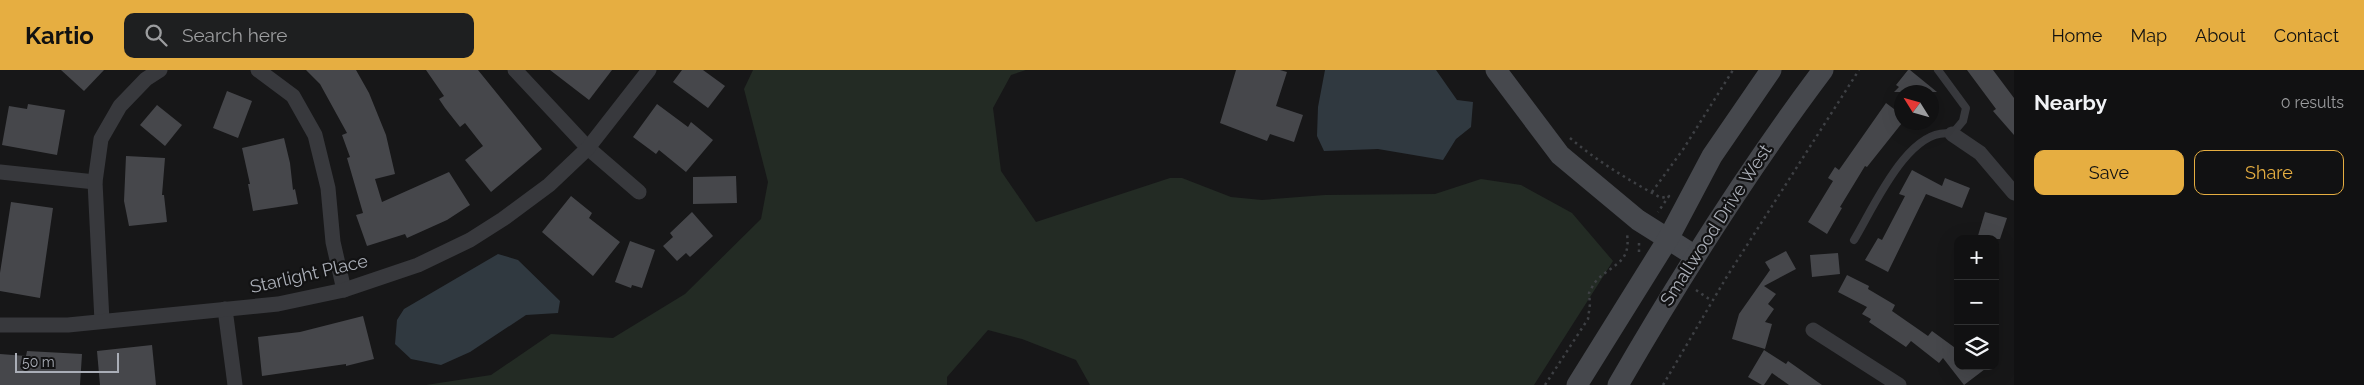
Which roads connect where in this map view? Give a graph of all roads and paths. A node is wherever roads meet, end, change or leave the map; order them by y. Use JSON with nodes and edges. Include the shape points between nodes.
{"nodes":[{"id":1,"x":160,"y":70,"type":"edge"},
{"id":2,"x":258,"y":70,"type":"edge"},
{"id":3,"x":515,"y":70,"type":"edge"},
{"id":4,"x":649,"y":70,"type":"edge"},
{"id":5,"x":1496,"y":70,"type":"edge"},
{"id":6,"x":1733,"y":70,"type":"edge"},
{"id":7,"x":1772,"y":70,"type":"edge"},
{"id":8,"x":1822,"y":70,"type":"edge"},
{"id":9,"x":1859,"y":70,"type":"edge"},
{"id":10,"x":1938,"y":70,"type":"edge"},
{"id":11,"x":1952,"y":134,"type":"junction"},
{"id":12,"x":1566,"y":135,"type":"dead end"},
{"id":13,"x":588,"y":148,"type":"junction"},
{"id":14,"x":0,"y":172,"type":"edge"},
{"id":15,"x":95,"y":182,"type":"junction"},
{"id":16,"x":640,"y":192,"type":"dead end"},
{"id":17,"x":1652,"y":192,"type":"junction"},
{"id":18,"x":2014,"y":193,"type":"edge"},
{"id":19,"x":1661,"y":198,"type":"dead end"},
{"id":20,"x":1627,"y":232,"type":"dead end"},
{"id":21,"x":1668,"y":240,"type":"junction"},
{"id":22,"x":1854,"y":240,"type":"dead end"},
{"id":23,"x":1696,"y":256,"type":"junction"},
{"id":24,"x":344,"y":290,"type":"junction"},
{"id":25,"x":225,"y":309,"type":"junction"},
{"id":26,"x":102,"y":321,"type":"junction"},
{"id":27,"x":0,"y":325,"type":"edge"},
{"id":28,"x":1813,"y":330,"type":"dead end"},
{"id":29,"x":235,"y":385,"type":"edge"},
{"id":30,"x":1545,"y":385,"type":"edge"},
{"id":31,"x":1577,"y":385,"type":"edge"},
{"id":32,"x":1618,"y":385,"type":"edge"},
{"id":33,"x":1664,"y":385,"type":"edge"},
{"id":34,"x":1899,"y":385,"type":"edge"}],
"edges":[{"from":1,"to":15,"type":"street","via":[[146,79],[120,106],[100,138]]},
{"from":2,"to":24,"type":"street","via":[[293,96],[316,135]]},
{"from":3,"to":13,"type":"street"},
{"from":4,"to":13,"type":"street","name":"Starlight Place"},
{"from":5,"to":21,"type":"main road","via":[[1560,155],[1638,220]]},
{"from":6,"to":17,"type":"path"},
{"from":7,"to":21,"type":"main road","name":"Smallwood Drive West","via":[[1712,156]]},
{"from":8,"to":23,"type":"main road","name":"Smallwood Drive West","via":[[1769,141]]},
{"from":9,"to":33,"type":"path","via":[[1726,278]]},
{"from":10,"to":11,"type":"lane","via":[[1966,108],[1963,121]]},
{"from":11,"to":18,"type":"street","via":[[1980,153]]},
{"from":11,"to":22,"type":"lane","via":[[1942,132],[1924,139],[1913,148],[1901,162]]},
{"from":12,"to":17,"type":"path","via":[[1598,161]]},
{"from":13,"to":16,"type":"street"},
{"from":13,"to":24,"type":"street","name":"Starlight Place","via":[[549,185],[470,240],[418,265]]},
{"from":14,"to":15,"type":"street"},
{"from":15,"to":26,"type":"street"},
{"from":17,"to":19,"type":"path"},
{"from":20,"to":30,"type":"path","via":[[1629,246],[1624,258],[1597,280],[1588,293],[1588,319]]},
{"from":21,"to":23,"type":"main road"},
{"from":21,"to":31,"type":"main road","name":"Smallwood Drive West"},
{"from":23,"to":32,"type":"main road","name":"Smallwood Drive West"},
{"from":24,"to":25,"type":"street","name":"Starlight Place","via":[[278,304]]},
{"from":25,"to":26,"type":"street","name":"Starlight Place"},
{"from":25,"to":29,"type":"street"},
{"from":26,"to":27,"type":"street","name":"Starlight Place","via":[[68,325]]},
{"from":28,"to":34,"type":"street"}]}
